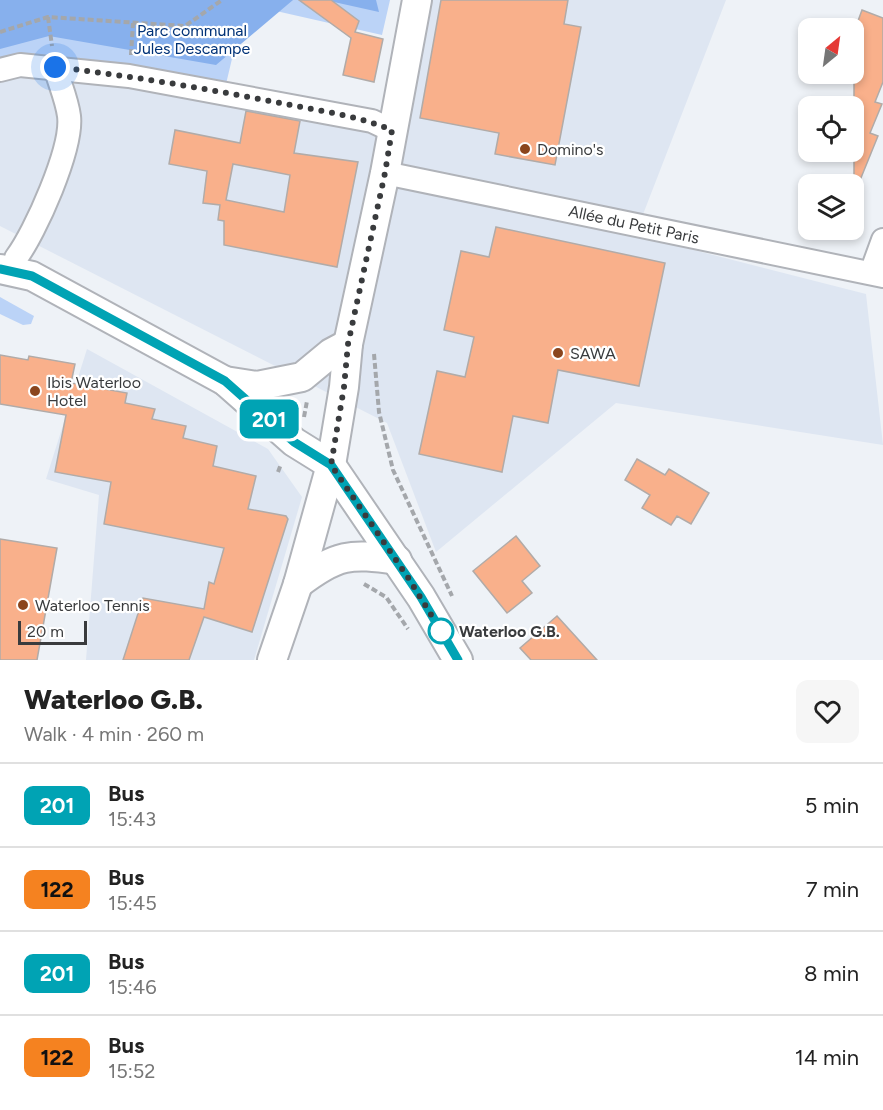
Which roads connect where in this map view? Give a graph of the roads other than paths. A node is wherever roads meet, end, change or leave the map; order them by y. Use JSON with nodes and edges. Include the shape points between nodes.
{"nodes":[{"id":1,"x":417,"y":0,"type":"edge"},
{"id":2,"x":55,"y":67,"type":"junction"},
{"id":3,"x":0,"y":70,"type":"edge"},
{"id":4,"x":392,"y":130,"type":"junction"},
{"id":5,"x":385,"y":173,"type":"junction"},
{"id":6,"x":883,"y":240,"type":"edge"},
{"id":7,"x":12,"y":263,"type":"edge"},
{"id":8,"x":877,"y":275,"type":"edge"},
{"id":9,"x":361,"y":346,"type":"junction"},
{"id":10,"x":225,"y":381,"type":"junction"},
{"id":11,"x":331,"y":465,"type":"junction"},
{"id":12,"x":397,"y":560,"type":"junction"},
{"id":13,"x":298,"y":584,"type":"junction"},
{"id":14,"x":272,"y":660,"type":"edge"},
{"id":15,"x":458,"y":660,"type":"edge"}],
"edges":[{"from":1,"to":4,"type":"main road"},
{"from":2,"to":3,"type":"street","via":[[20,64]]},
{"from":2,"to":4,"type":"street","via":[[129,76],[372,121]]},
{"from":2,"to":7,"type":"street","via":[[69,117],[62,160],[27,244]]},
{"from":4,"to":5,"type":"main road"},
{"from":5,"to":8,"type":"street","name":"Allée du Petit Paris"},
{"from":5,"to":9,"type":"main road"},
{"from":6,"to":8,"type":"street"},
{"from":7,"to":10,"type":"main road"},
{"from":9,"to":10,"type":"main road","via":[[331,353],[302,377],[257,386]]},
{"from":9,"to":11,"type":"main road","via":[[344,387]]},
{"from":10,"to":11,"type":"main road","via":[[294,442]]},
{"from":11,"to":12,"type":"main road"},
{"from":11,"to":13,"type":"main road"},
{"from":12,"to":13,"type":"main road","via":[[360,554],[317,569]]},
{"from":12,"to":15,"type":"main road"},
{"from":13,"to":14,"type":"main road"}]}
